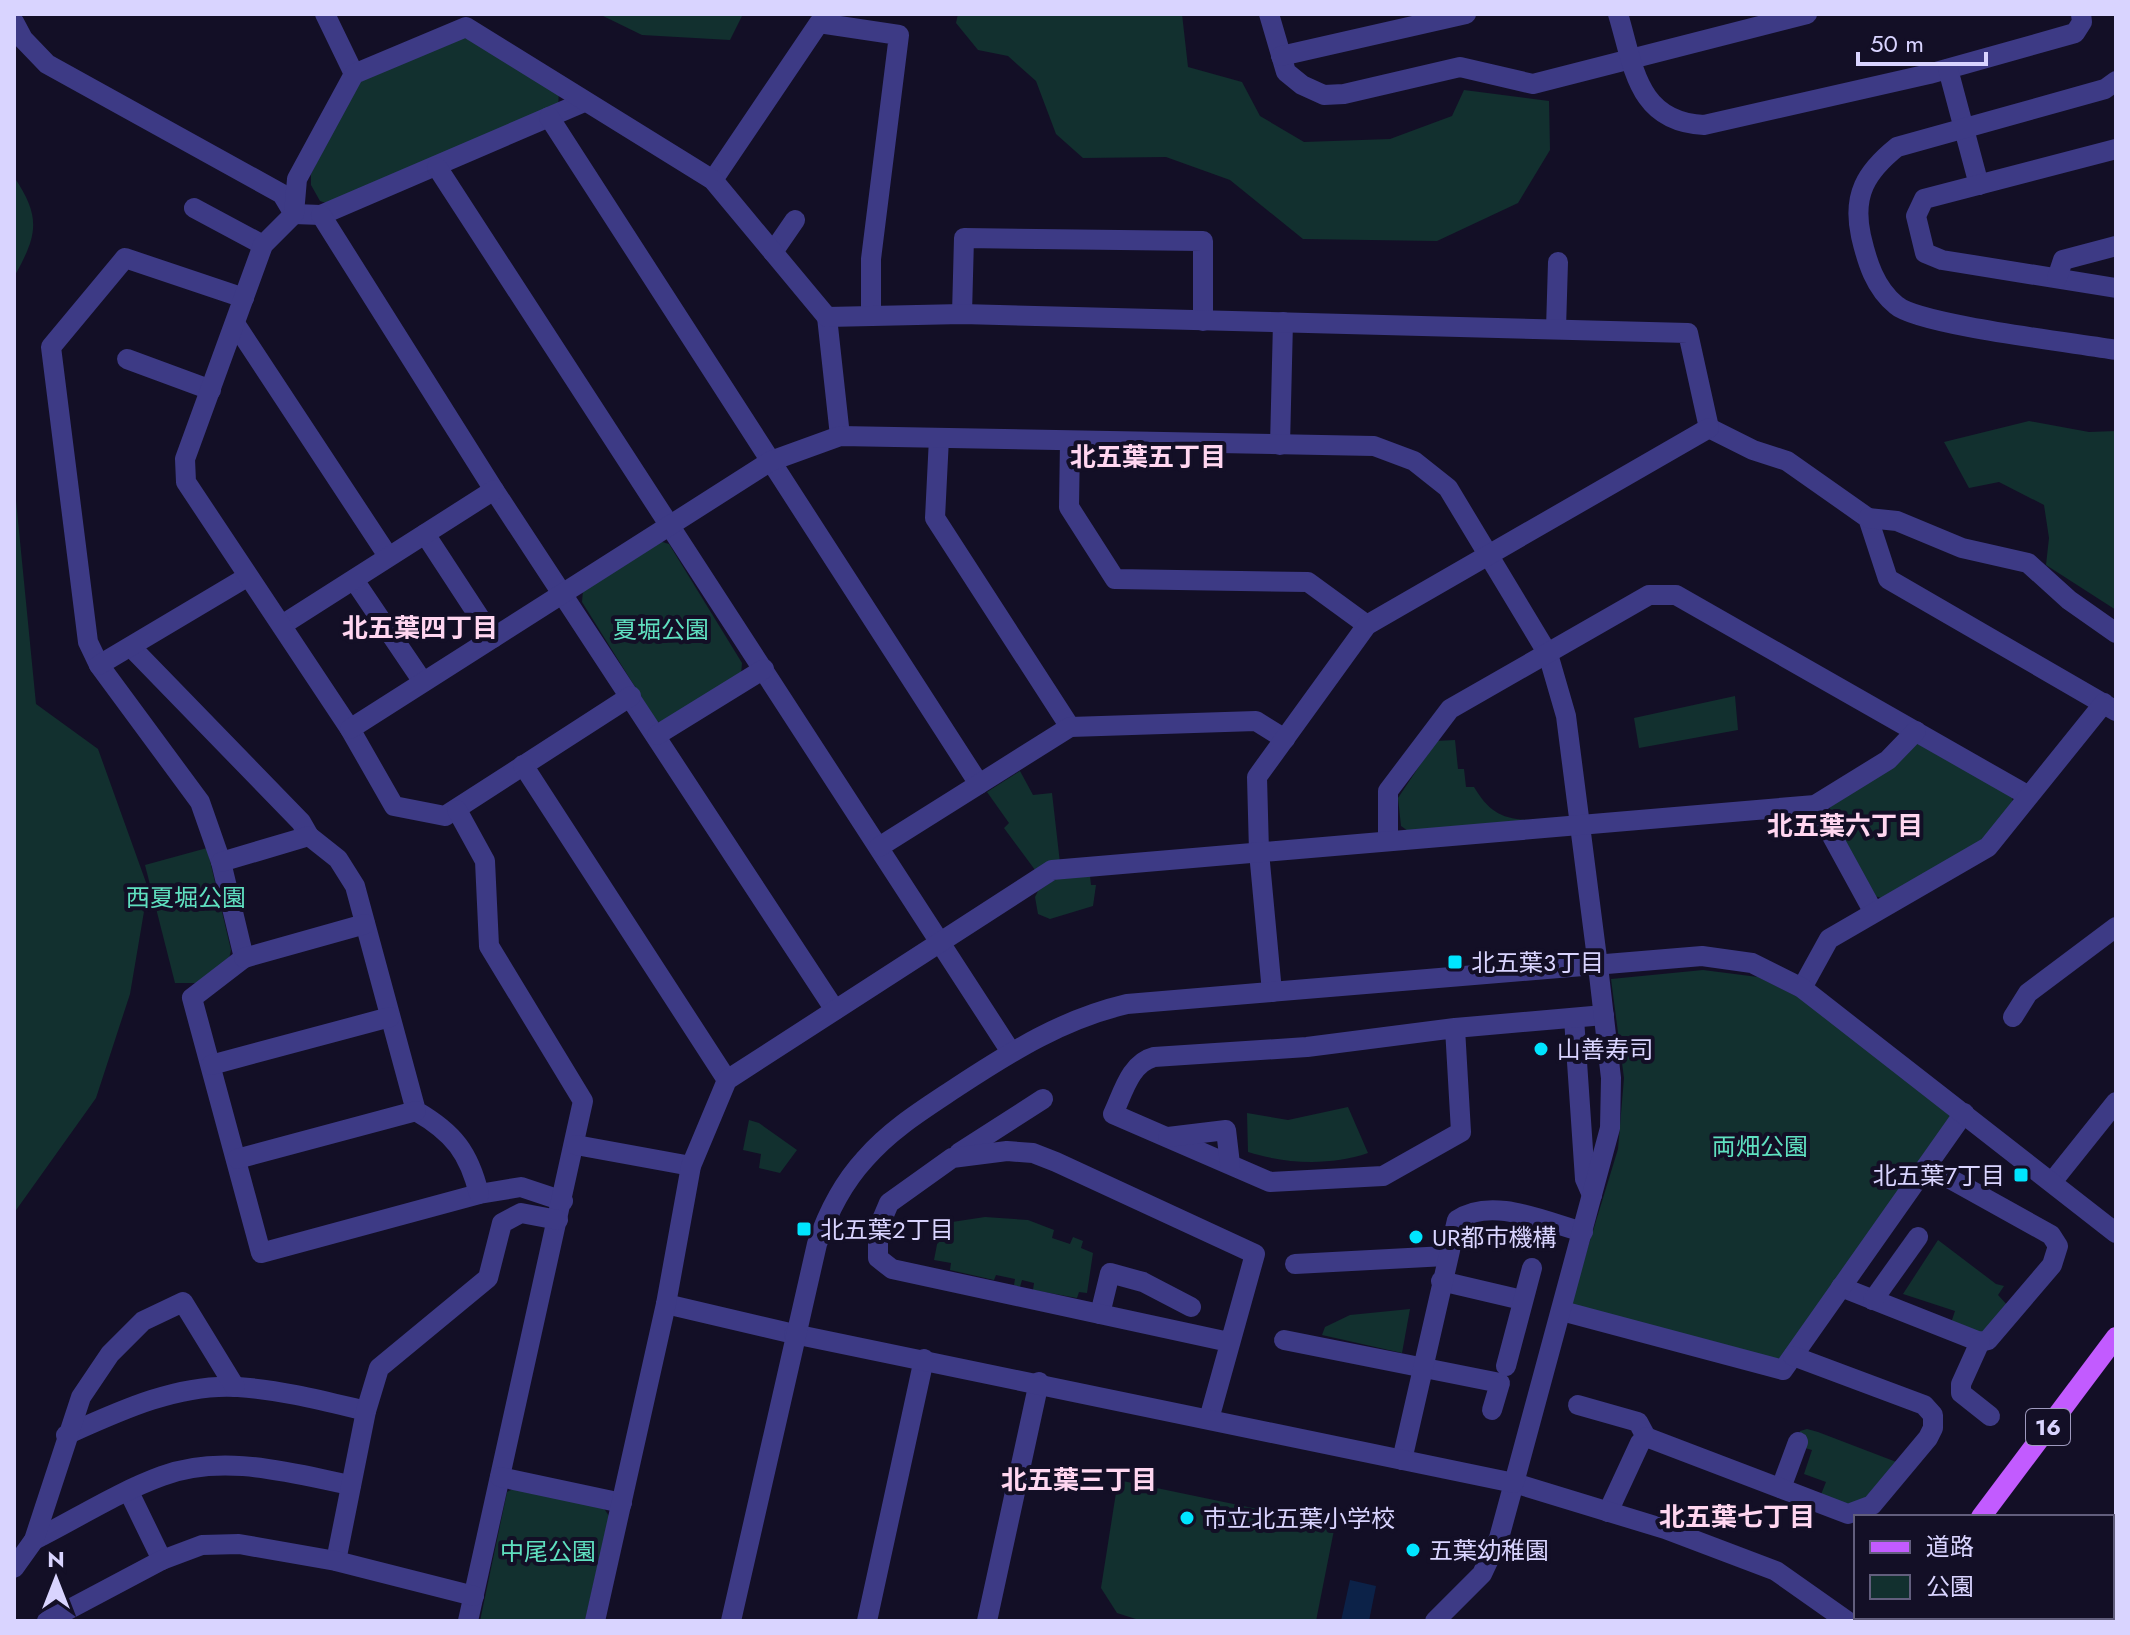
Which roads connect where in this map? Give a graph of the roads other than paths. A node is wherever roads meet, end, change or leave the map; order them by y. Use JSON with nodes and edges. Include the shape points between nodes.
{"nodes":[{"id":1,"x":325,"y":14,"type":"edge"},
{"id":2,"x":1269,"y":14,"type":"edge"},
{"id":3,"x":1466,"y":14,"type":"edge"},
{"id":4,"x":1618,"y":14,"type":"edge"},
{"id":5,"x":1807,"y":14,"type":"edge"},
{"id":6,"x":2081,"y":14,"type":"edge"},
{"id":7,"x":14,"y":22,"type":"edge"},
{"id":8,"x":448,"y":24,"type":"edge"},
{"id":9,"x":1281,"y":56,"type":"junction"},
{"id":10,"x":1631,"y":57,"type":"junction"},
{"id":11,"x":1948,"y":69,"type":"junction"},
{"id":12,"x":354,"y":74,"type":"junction"},
{"id":13,"x":2116,"y":81,"type":"edge"},
{"id":14,"x":584,"y":102,"type":"junction"},
{"id":15,"x":549,"y":117,"type":"junction"},
{"id":16,"x":1963,"y":128,"type":"junction"},
{"id":17,"x":2116,"y":149,"type":"edge"},
{"id":18,"x":437,"y":167,"type":"junction"},
{"id":19,"x":713,"y":180,"type":"junction"},
{"id":20,"x":1979,"y":185,"type":"junction"},
{"id":21,"x":194,"y":208,"type":"dead end"},
{"id":22,"x":294,"y":214,"type":"junction"},
{"id":23,"x":321,"y":215,"type":"junction"},
{"id":24,"x":795,"y":220,"type":"dead end"},
{"id":25,"x":263,"y":245,"type":"junction"},
{"id":26,"x":2116,"y":246,"type":"edge"},
{"id":27,"x":773,"y":252,"type":"junction"},
{"id":28,"x":1558,"y":262,"type":"dead end"},
{"id":29,"x":2057,"y":278,"type":"junction"},
{"id":30,"x":2116,"y":288,"type":"edge"},
{"id":31,"x":244,"y":298,"type":"junction"},
{"id":32,"x":962,"y":314,"type":"junction"},
{"id":33,"x":871,"y":316,"type":"junction"},
{"id":34,"x":827,"y":317,"type":"junction"},
{"id":35,"x":1203,"y":321,"type":"junction"},
{"id":36,"x":1283,"y":322,"type":"junction"},
{"id":37,"x":236,"y":325,"type":"junction"},
{"id":38,"x":1556,"y":329,"type":"junction"},
{"id":39,"x":2116,"y":350,"type":"edge"},
{"id":40,"x":127,"y":359,"type":"dead end"},
{"id":41,"x":211,"y":390,"type":"junction"},
{"id":42,"x":1709,"y":428,"type":"junction"},
{"id":43,"x":840,"y":436,"type":"junction"},
{"id":44,"x":939,"y":438,"type":"junction"},
{"id":45,"x":1070,"y":441,"type":"junction"},
{"id":46,"x":1280,"y":445,"type":"junction"},
{"id":47,"x":771,"y":461,"type":"junction"},
{"id":48,"x":494,"y":490,"type":"junction"},
{"id":49,"x":1868,"y":518,"type":"junction"},
{"id":50,"x":670,"y":524,"type":"junction"},
{"id":51,"x":425,"y":534,"type":"junction"},
{"id":52,"x":1489,"y":554,"type":"junction"},
{"id":53,"x":388,"y":556,"type":"junction"},
{"id":54,"x":247,"y":577,"type":"junction"},
{"id":55,"x":354,"y":580,"type":"junction"},
{"id":56,"x":563,"y":593,"type":"junction"},
{"id":57,"x":282,"y":625,"type":"junction"},
{"id":58,"x":1367,"y":625,"type":"junction"},
{"id":59,"x":2116,"y":633,"type":"edge"},
{"id":60,"x":493,"y":638,"type":"junction"},
{"id":61,"x":132,"y":648,"type":"junction"},
{"id":62,"x":1548,"y":654,"type":"junction"},
{"id":63,"x":99,"y":665,"type":"junction"},
{"id":64,"x":764,"y":669,"type":"junction"},
{"id":65,"x":423,"y":682,"type":"junction"},
{"id":66,"x":631,"y":696,"type":"junction"},
{"id":67,"x":2110,"y":707,"type":"edge"},
{"id":68,"x":1070,"y":727,"type":"junction"},
{"id":69,"x":350,"y":729,"type":"junction"},
{"id":70,"x":1916,"y":731,"type":"junction"},
{"id":71,"x":657,"y":735,"type":"junction"},
{"id":72,"x":1285,"y":739,"type":"junction"},
{"id":73,"x":523,"y":765,"type":"junction"},
{"id":74,"x":979,"y":784,"type":"junction"},
{"id":75,"x":2027,"y":795,"type":"junction"},
{"id":76,"x":1815,"y":805,"type":"junction"},
{"id":77,"x":457,"y":810,"type":"junction"},
{"id":78,"x":1578,"y":825,"type":"junction"},
{"id":79,"x":309,"y":836,"type":"junction"},
{"id":80,"x":1388,"y":841,"type":"junction"},
{"id":81,"x":879,"y":847,"type":"junction"},
{"id":82,"x":1259,"y":852,"type":"junction"},
{"id":83,"x":221,"y":862,"type":"junction"},
{"id":84,"x":1873,"y":911,"type":"junction"},
{"id":85,"x":365,"y":924,"type":"junction"},
{"id":86,"x":2116,"y":927,"type":"edge"},
{"id":87,"x":941,"y":943,"type":"junction"},
{"id":88,"x":244,"y":958,"type":"junction"},
{"id":89,"x":1598,"y":966,"type":"junction"},
{"id":90,"x":1802,"y":988,"type":"junction"},
{"id":91,"x":1272,"y":992,"type":"junction"},
{"id":92,"x":835,"y":1010,"type":"junction"},
{"id":93,"x":1604,"y":1015,"type":"junction"},
{"id":94,"x":390,"y":1017,"type":"junction"},
{"id":95,"x":2013,"y":1017,"type":"dead end"},
{"id":96,"x":1574,"y":1018,"type":"junction"},
{"id":97,"x":1455,"y":1028,"type":"junction"},
{"id":98,"x":1011,"y":1052,"type":"junction"},
{"id":99,"x":211,"y":1065,"type":"junction"},
{"id":100,"x":727,"y":1080,"type":"junction"},
{"id":101,"x":1043,"y":1099,"type":"dead end"},
{"id":102,"x":2116,"y":1102,"type":"edge"},
{"id":103,"x":416,"y":1111,"type":"junction"},
{"id":104,"x":1964,"y":1113,"type":"junction"},
{"id":105,"x":1168,"y":1137,"type":"junction"},
{"id":106,"x":576,"y":1145,"type":"junction"},
{"id":107,"x":952,"y":1158,"type":"junction"},
{"id":108,"x":237,"y":1159,"type":"junction"},
{"id":109,"x":1230,"y":1164,"type":"junction"},
{"id":110,"x":691,"y":1166,"type":"junction"},
{"id":111,"x":1927,"y":1166,"type":"junction"},
{"id":112,"x":2052,"y":1182,"type":"junction"},
{"id":113,"x":479,"y":1194,"type":"junction"},
{"id":114,"x":1592,"y":1195,"type":"junction"},
{"id":115,"x":560,"y":1211,"type":"junction"},
{"id":116,"x":1583,"y":1232,"type":"junction"},
{"id":117,"x":2116,"y":1233,"type":"edge"},
{"id":118,"x":1918,"y":1237,"type":"dead end"},
{"id":119,"x":1446,"y":1256,"type":"junction"},
{"id":120,"x":1295,"y":1264,"type":"dead end"},
{"id":121,"x":1532,"y":1268,"type":"dead end"},
{"id":122,"x":1441,"y":1281,"type":"junction"},
{"id":123,"x":1841,"y":1287,"type":"junction"},
{"id":124,"x":1522,"y":1300,"type":"junction"},
{"id":125,"x":1873,"y":1300,"type":"junction"},
{"id":126,"x":666,"y":1304,"type":"junction"},
{"id":127,"x":1191,"y":1307,"type":"dead end"},
{"id":128,"x":1562,"y":1311,"type":"junction"},
{"id":129,"x":1100,"y":1314,"type":"junction"},
{"id":130,"x":794,"y":1334,"type":"junction"},
{"id":131,"x":2116,"y":1337,"type":"edge"},
{"id":132,"x":1284,"y":1340,"type":"dead end"},
{"id":133,"x":1229,"y":1342,"type":"junction"},
{"id":134,"x":1980,"y":1342,"type":"junction"},
{"id":135,"x":1793,"y":1356,"type":"junction"},
{"id":136,"x":924,"y":1359,"type":"junction"},
{"id":137,"x":1506,"y":1366,"type":"dead end"},
{"id":138,"x":1423,"y":1367,"type":"junction"},
{"id":139,"x":1039,"y":1382,"type":"junction"},
{"id":140,"x":235,"y":1387,"type":"junction"},
{"id":141,"x":1578,"y":1405,"type":"dead end"},
{"id":142,"x":1492,"y":1410,"type":"dead end"},
{"id":143,"x":366,"y":1411,"type":"junction"},
{"id":144,"x":1990,"y":1416,"type":"dead end"},
{"id":145,"x":1209,"y":1419,"type":"junction"},
{"id":146,"x":66,"y":1435,"type":"junction"},
{"id":147,"x":1646,"y":1437,"type":"junction"},
{"id":148,"x":1798,"y":1442,"type":"dead end"},
{"id":149,"x":1402,"y":1460,"type":"junction"},
{"id":150,"x":500,"y":1477,"type":"junction"},
{"id":151,"x":1514,"y":1483,"type":"junction"},
{"id":152,"x":351,"y":1485,"type":"junction"},
{"id":153,"x":1781,"y":1488,"type":"junction"},
{"id":154,"x":129,"y":1492,"type":"junction"},
{"id":155,"x":622,"y":1503,"type":"junction"},
{"id":156,"x":1608,"y":1512,"type":"junction"},
{"id":157,"x":1982,"y":1515,"type":"edge"},
{"id":158,"x":34,"y":1540,"type":"junction"},
{"id":159,"x":162,"y":1560,"type":"junction"},
{"id":160,"x":336,"y":1561,"type":"junction"},
{"id":161,"x":14,"y":1568,"type":"edge"},
{"id":162,"x":474,"y":1596,"type":"junction"},
{"id":163,"x":47,"y":1621,"type":"edge"},
{"id":164,"x":468,"y":1621,"type":"edge"},
{"id":165,"x":595,"y":1621,"type":"edge"},
{"id":166,"x":731,"y":1621,"type":"edge"},
{"id":167,"x":867,"y":1621,"type":"edge"},
{"id":168,"x":987,"y":1621,"type":"edge"},
{"id":169,"x":1435,"y":1621,"type":"edge"},
{"id":170,"x":1847,"y":1621,"type":"edge"}],
"edges":[{"from":1,"to":12,"type":"street"},
{"from":2,"to":9,"type":"street"},
{"from":3,"to":9,"type":"street"},
{"from":4,"to":10,"type":"street"},
{"from":5,"to":10,"type":"street"},
{"from":6,"to":11,"type":"street","via":[[2075,33]]},
{"from":7,"to":22,"type":"street","via":[[47,64],[282,194]]},
{"from":8,"to":12,"type":"street"},
{"from":8,"to":14,"type":"street","via":[[466,27]]},
{"from":9,"to":10,"type":"street","via":[[1286,72],[1324,95],[1460,67],[1533,84]]},
{"from":10,"to":11,"type":"street","via":[[1655,110],[1683,124],[1704,125]]},
{"from":11,"to":16,"type":"street"},
{"from":12,"to":22,"type":"street","via":[[297,179]]},
{"from":13,"to":16,"type":"street","via":[[2105,89]]},
{"from":14,"to":15,"type":"street"},
{"from":14,"to":19,"type":"street"},
{"from":15,"to":18,"type":"street"},
{"from":15,"to":47,"type":"street"},
{"from":16,"to":20,"type":"street"},
{"from":16,"to":39,"type":"street","via":[[1897,147],[1872,167],[1860,195],[1859,225],[1880,288],[1898,308],[1933,319]]},
{"from":17,"to":20,"type":"street"},
{"from":18,"to":23,"type":"street"},
{"from":18,"to":50,"type":"street"},
{"from":19,"to":27,"type":"street"},
{"from":19,"to":33,"type":"street","via":[[819,23],[899,35],[871,259]]},
{"from":20,"to":29,"type":"street","via":[[1924,199],[1916,216],[1925,253]]},
{"from":21,"to":25,"type":"street"},
{"from":22,"to":23,"type":"street"},
{"from":22,"to":25,"type":"street"},
{"from":23,"to":48,"type":"street"},
{"from":24,"to":27,"type":"street"},
{"from":25,"to":31,"type":"street"},
{"from":26,"to":29,"type":"street","via":[[2063,260]]},
{"from":27,"to":34,"type":"street"},
{"from":28,"to":38,"type":"street"},
{"from":29,"to":30,"type":"street"},
{"from":31,"to":37,"type":"street"},
{"from":31,"to":63,"type":"street","via":[[125,258],[51,347],[88,642]]},
{"from":32,"to":33,"type":"street"},
{"from":32,"to":35,"type":"street"},
{"from":32,"to":35,"type":"street","via":[[964,238],[1203,241]]},
{"from":33,"to":34,"type":"street"},
{"from":34,"to":43,"type":"street"},
{"from":35,"to":36,"type":"street"},
{"from":36,"to":38,"type":"street"},
{"from":36,"to":46,"type":"street"},
{"from":37,"to":41,"type":"street"},
{"from":37,"to":53,"type":"street"},
{"from":38,"to":42,"type":"street","via":[[1688,333]]},
{"from":40,"to":41,"type":"street"},
{"from":41,"to":54,"type":"street","via":[[185,459],[186,482]]},
{"from":42,"to":49,"type":"street","via":[[1787,461]]},
{"from":42,"to":52,"type":"street"},
{"from":43,"to":44,"type":"street"},
{"from":43,"to":47,"type":"street"},
{"from":44,"to":45,"type":"street"},
{"from":44,"to":68,"type":"street","via":[[935,518]]},
{"from":45,"to":46,"type":"street"},
{"from":45,"to":58,"type":"street","via":[[1069,507],[1115,579],[1308,582]]},
{"from":46,"to":52,"type":"street","via":[[1374,446],[1414,461],[1448,488]]},
{"from":47,"to":50,"type":"street"},
{"from":47,"to":74,"type":"street"},
{"from":48,"to":51,"type":"street"},
{"from":48,"to":56,"type":"street"},
{"from":49,"to":59,"type":"street","via":[[1897,521],[1962,548],[2028,563]]},
{"from":49,"to":67,"type":"street","via":[[1888,579]]},
{"from":50,"to":56,"type":"street"},
{"from":50,"to":64,"type":"street"},
{"from":51,"to":53,"type":"street"},
{"from":51,"to":60,"type":"street"},
{"from":52,"to":58,"type":"street"},
{"from":52,"to":62,"type":"street"},
{"from":53,"to":55,"type":"street"},
{"from":54,"to":57,"type":"street"},
{"from":54,"to":61,"type":"street"},
{"from":55,"to":57,"type":"street"},
{"from":55,"to":65,"type":"street"},
{"from":56,"to":60,"type":"street"},
{"from":56,"to":66,"type":"street"},
{"from":57,"to":69,"type":"street"},
{"from":58,"to":72,"type":"street"},
{"from":60,"to":65,"type":"street"},
{"from":61,"to":63,"type":"street"},
{"from":61,"to":79,"type":"street"},
{"from":62,"to":70,"type":"street","via":[[1649,595],[1676,595]]},
{"from":62,"to":78,"type":"street","via":[[1566,716]]},
{"from":62,"to":80,"type":"street","via":[[1450,709],[1388,791]]},
{"from":63,"to":83,"type":"street","via":[[200,802]]},
{"from":64,"to":71,"type":"street"},
{"from":64,"to":81,"type":"street"},
{"from":65,"to":69,"type":"street"},
{"from":66,"to":71,"type":"street"},
{"from":66,"to":73,"type":"street"},
{"from":67,"to":75,"type":"street"},
{"from":68,"to":72,"type":"street","via":[[1256,721]]},
{"from":68,"to":74,"type":"street"},
{"from":69,"to":77,"type":"street","via":[[394,806],[445,816]]},
{"from":70,"to":75,"type":"street"},
{"from":70,"to":76,"type":"street","via":[[1888,760]]},
{"from":71,"to":92,"type":"street"},
{"from":72,"to":82,"type":"street","via":[[1257,777]]},
{"from":73,"to":77,"type":"street"},
{"from":73,"to":100,"type":"street"},
{"from":74,"to":81,"type":"street"},
{"from":75,"to":84,"type":"street","via":[[1988,847]]},
{"from":76,"to":78,"type":"street"},
{"from":76,"to":84,"type":"street"},
{"from":77,"to":106,"type":"street","via":[[485,861],[489,946],[583,1101]]},
{"from":78,"to":80,"type":"street"},
{"from":78,"to":89,"type":"street"},
{"from":79,"to":83,"type":"street"},
{"from":79,"to":85,"type":"street","via":[[338,859],[355,886]]},
{"from":80,"to":82,"type":"street"},
{"from":81,"to":87,"type":"street"},
{"from":82,"to":87,"type":"street","via":[[1052,870]]},
{"from":82,"to":91,"type":"street"},
{"from":83,"to":88,"type":"street"},
{"from":84,"to":90,"type":"street","via":[[1829,939]]},
{"from":85,"to":88,"type":"street"},
{"from":85,"to":94,"type":"street"},
{"from":86,"to":95,"type":"street","via":[[2028,993]]},
{"from":87,"to":92,"type":"street"},
{"from":87,"to":98,"type":"street"},
{"from":88,"to":99,"type":"street","via":[[192,998]]},
{"from":89,"to":90,"type":"street","via":[[1720,957],[1752,963]]},
{"from":89,"to":91,"type":"street"},
{"from":89,"to":93,"type":"street"},
{"from":90,"to":104,"type":"street"},
{"from":91,"to":98,"type":"street","via":[[1127,1004],[1071,1021]]},
{"from":92,"to":100,"type":"street"},
{"from":93,"to":96,"type":"street"},
{"from":93,"to":114,"type":"street","via":[[1610,1128]]},
{"from":94,"to":99,"type":"street"},
{"from":94,"to":103,"type":"street"},
{"from":96,"to":97,"type":"street"},
{"from":96,"to":114,"type":"street","via":[[1585,1179]]},
{"from":97,"to":105,"type":"street","via":[[1143,1060],[1113,1114]]},
{"from":97,"to":109,"type":"street","via":[[1461,1132],[1383,1176],[1270,1182]]},
{"from":98,"to":130,"type":"street","via":[[900,1126],[848,1180],[817,1244]]},
{"from":99,"to":108,"type":"street"},
{"from":100,"to":110,"type":"street"},
{"from":101,"to":107,"type":"street"},
{"from":102,"to":112,"type":"street"},
{"from":103,"to":108,"type":"street"},
{"from":103,"to":113,"type":"street","via":[[435,1122],[470,1159]]},
{"from":104,"to":111,"type":"street"},
{"from":104,"to":112,"type":"street"},
{"from":105,"to":109,"type":"street"},
{"from":105,"to":109,"type":"street","via":[[1226,1130]]},
{"from":106,"to":110,"type":"street"},
{"from":106,"to":115,"type":"street"},
{"from":107,"to":129,"type":"street","via":[[889,1203],[878,1229],[878,1258],[892,1269]]},
{"from":107,"to":133,"type":"street","via":[[1033,1153],[1255,1254]]},
{"from":108,"to":113,"type":"street","via":[[261,1253]]},
{"from":110,"to":126,"type":"street"},
{"from":111,"to":123,"type":"street"},
{"from":111,"to":134,"type":"street","via":[[2039,1225],[2058,1246],[2052,1265],[1988,1340]]},
{"from":112,"to":117,"type":"street"},
{"from":113,"to":115,"type":"street","via":[[521,1187]]},
{"from":114,"to":116,"type":"street"},
{"from":115,"to":143,"type":"street","via":[[521,1213],[502,1223],[488,1278],[379,1368]]},
{"from":115,"to":150,"type":"street"},
{"from":116,"to":119,"type":"street","via":[[1488,1208],[1470,1211],[1457,1220]]},
{"from":116,"to":128,"type":"street"},
{"from":118,"to":125,"type":"street"},
{"from":119,"to":120,"type":"street"},
{"from":119,"to":122,"type":"street"},
{"from":121,"to":124,"type":"street"},
{"from":122,"to":124,"type":"street"},
{"from":122,"to":138,"type":"street"},
{"from":123,"to":125,"type":"street"},
{"from":123,"to":135,"type":"street"},
{"from":124,"to":137,"type":"street"},
{"from":125,"to":134,"type":"street"},
{"from":126,"to":130,"type":"street"},
{"from":126,"to":155,"type":"street"},
{"from":127,"to":129,"type":"street","via":[[1143,1282],[1110,1273]]},
{"from":128,"to":135,"type":"street","via":[[1783,1370]]},
{"from":128,"to":151,"type":"street"},
{"from":129,"to":133,"type":"street"},
{"from":130,"to":136,"type":"street"},
{"from":130,"to":166,"type":"street"},
{"from":131,"to":157,"type":"main road","number":"16"},
{"from":132,"to":138,"type":"street"},
{"from":133,"to":145,"type":"street"},
{"from":134,"to":144,"type":"street","via":[[1961,1393]]},
{"from":135,"to":153,"type":"street","via":[[1924,1405],[1933,1415],[1933,1428],[1865,1509],[1848,1514]]},
{"from":136,"to":139,"type":"street"},
{"from":136,"to":167,"type":"street"},
{"from":138,"to":142,"type":"street","via":[[1500,1383]]},
{"from":138,"to":149,"type":"street"},
{"from":139,"to":145,"type":"street"},
{"from":139,"to":168,"type":"street"},
{"from":140,"to":143,"type":"street"},
{"from":140,"to":146,"type":"street","via":[[178,1393]]},
{"from":140,"to":146,"type":"street","via":[[183,1302],[143,1321],[110,1354],[81,1397]]},
{"from":141,"to":147,"type":"street","via":[[1638,1422]]},
{"from":143,"to":152,"type":"street"},
{"from":145,"to":149,"type":"street"},
{"from":146,"to":158,"type":"street"},
{"from":147,"to":153,"type":"street"},
{"from":147,"to":156,"type":"street"},
{"from":148,"to":153,"type":"street"},
{"from":149,"to":151,"type":"street"},
{"from":150,"to":155,"type":"street"},
{"from":150,"to":162,"type":"street"},
{"from":151,"to":156,"type":"street"},
{"from":151,"to":169,"type":"street","via":[[1499,1538],[1482,1574]]},
{"from":152,"to":154,"type":"street","via":[[253,1466],[208,1466],[163,1475]]},
{"from":152,"to":160,"type":"street"},
{"from":154,"to":158,"type":"street"},
{"from":154,"to":159,"type":"street"},
{"from":155,"to":165,"type":"street"},
{"from":156,"to":170,"type":"street","via":[[1776,1571]]},
{"from":158,"to":161,"type":"street"},
{"from":159,"to":160,"type":"street","via":[[202,1545],[239,1544]]},
{"from":159,"to":163,"type":"street"},
{"from":160,"to":162,"type":"street"},
{"from":162,"to":164,"type":"street"}]}
